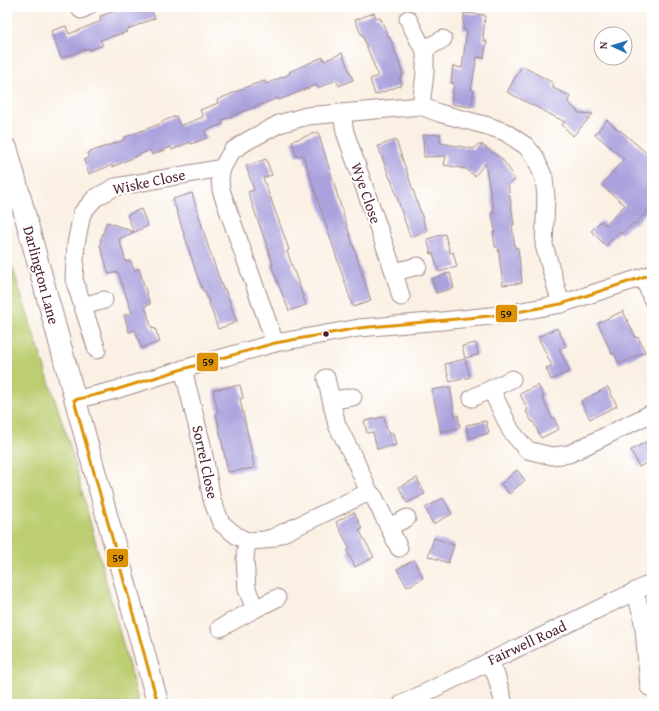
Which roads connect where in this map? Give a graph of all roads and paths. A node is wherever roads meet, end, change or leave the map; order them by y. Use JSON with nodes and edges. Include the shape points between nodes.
{"nodes":[{"id":1,"x":408,"y":19,"type":"dead end"},
{"id":2,"x":443,"y":39,"type":"dead end"},
{"id":3,"x":425,"y":49,"type":"junction"},
{"id":4,"x":421,"y":106,"type":"junction"},
{"id":5,"x":342,"y":112,"type":"junction"},
{"id":6,"x":7,"y":149,"type":"edge"},
{"id":7,"x":222,"y":168,"type":"junction"},
{"id":8,"x":418,"y":266,"type":"dead end"},
{"id":9,"x":394,"y":272,"type":"junction"},
{"id":10,"x":648,"y":276,"type":"edge"},
{"id":11,"x":400,"y":297,"type":"dead end"},
{"id":12,"x":652,"y":299,"type":"edge"},
{"id":13,"x":104,"y":300,"type":"dead end"},
{"id":14,"x":561,"y":304,"type":"junction"},
{"id":15,"x":83,"y":306,"type":"junction"},
{"id":16,"x":276,"y":343,"type":"junction"},
{"id":17,"x":97,"y":350,"type":"dead end"},
{"id":18,"x":184,"y":369,"type":"junction"},
{"id":19,"x":326,"y":378,"type":"dead end"},
{"id":20,"x":512,"y":379,"type":"dead end"},
{"id":21,"x":491,"y":389,"type":"junction"},
{"id":22,"x":353,"y":397,"type":"dead end"},
{"id":23,"x":472,"y":398,"type":"dead end"},
{"id":24,"x":74,"y":400,"type":"junction"},
{"id":25,"x":332,"y":400,"type":"junction"},
{"id":26,"x":652,"y":413,"type":"edge"},
{"id":27,"x":369,"y":492,"type":"junction"},
{"id":28,"x":407,"y":518,"type":"dead end"},
{"id":29,"x":389,"y":527,"type":"junction"},
{"id":30,"x":247,"y":541,"type":"junction"},
{"id":31,"x":399,"y":548,"type":"dead end"},
{"id":32,"x":652,"y":583,"type":"edge"},
{"id":33,"x":634,"y":592,"type":"junction"},
{"id":34,"x":277,"y":598,"type":"dead end"},
{"id":35,"x":254,"y":609,"type":"junction"},
{"id":36,"x":220,"y":628,"type":"dead end"},
{"id":37,"x":488,"y":662,"type":"junction"},
{"id":38,"x":649,"y":687,"type":"dead end"},
{"id":39,"x":158,"y":704,"type":"edge"},
{"id":40,"x":402,"y":704,"type":"edge"},
{"id":41,"x":504,"y":704,"type":"edge"}],
"edges":[{"from":1,"to":3,"type":"street"},
{"from":2,"to":3,"type":"street"},
{"from":3,"to":4,"type":"street"},
{"from":4,"to":5,"type":"street"},
{"from":4,"to":14,"type":"street","via":[[505,132],[526,146],[535,158],[544,178],[544,245]]},
{"from":5,"to":7,"type":"street","via":[[307,116],[279,124],[232,152]]},
{"from":5,"to":9,"type":"street","name":"Wye Close","via":[[346,134]]},
{"from":6,"to":24,"type":"street","name":"Darlington Lane"},
{"from":7,"to":15,"type":"street","name":"Wiske Close","via":[[126,184],[95,198],[82,213],[76,244],[74,279]]},
{"from":7,"to":16,"type":"street","via":[[221,190]]},
{"from":8,"to":9,"type":"street"},
{"from":9,"to":11,"type":"street","name":"Wye Close"},
{"from":10,"to":12,"type":"street"},
{"from":10,"to":14,"type":"street"},
{"from":13,"to":15,"type":"street"},
{"from":14,"to":16,"type":"street","via":[[500,315],[359,328]]},
{"from":15,"to":17,"type":"street","name":"Wiske Close"},
{"from":16,"to":18,"type":"street"},
{"from":18,"to":24,"type":"street"},
{"from":18,"to":30,"type":"street","name":"Sorrel Close","via":[[212,500],[221,523]]},
{"from":19,"to":25,"type":"street"},
{"from":20,"to":21,"type":"street"},
{"from":21,"to":23,"type":"street"},
{"from":21,"to":26,"type":"street","via":[[510,431],[527,450],[552,456],[569,454]]},
{"from":22,"to":25,"type":"street"},
{"from":24,"to":39,"type":"street","name":"Darlington Lane"},
{"from":25,"to":27,"type":"street","via":[[337,425]]},
{"from":27,"to":29,"type":"street"},
{"from":27,"to":30,"type":"street","via":[[282,535]]},
{"from":28,"to":29,"type":"street"},
{"from":29,"to":31,"type":"street"},
{"from":30,"to":35,"type":"street","via":[[247,589]]},
{"from":32,"to":33,"type":"street","name":"Fairwell Road"},
{"from":33,"to":37,"type":"street","name":"Fairwell Road"},
{"from":33,"to":38,"type":"street","via":[[643,623]]},
{"from":34,"to":35,"type":"street"},
{"from":35,"to":36,"type":"street"},
{"from":37,"to":40,"type":"street","name":"Fairwell Road"},
{"from":37,"to":41,"type":"street","via":[[496,676]]}]}
